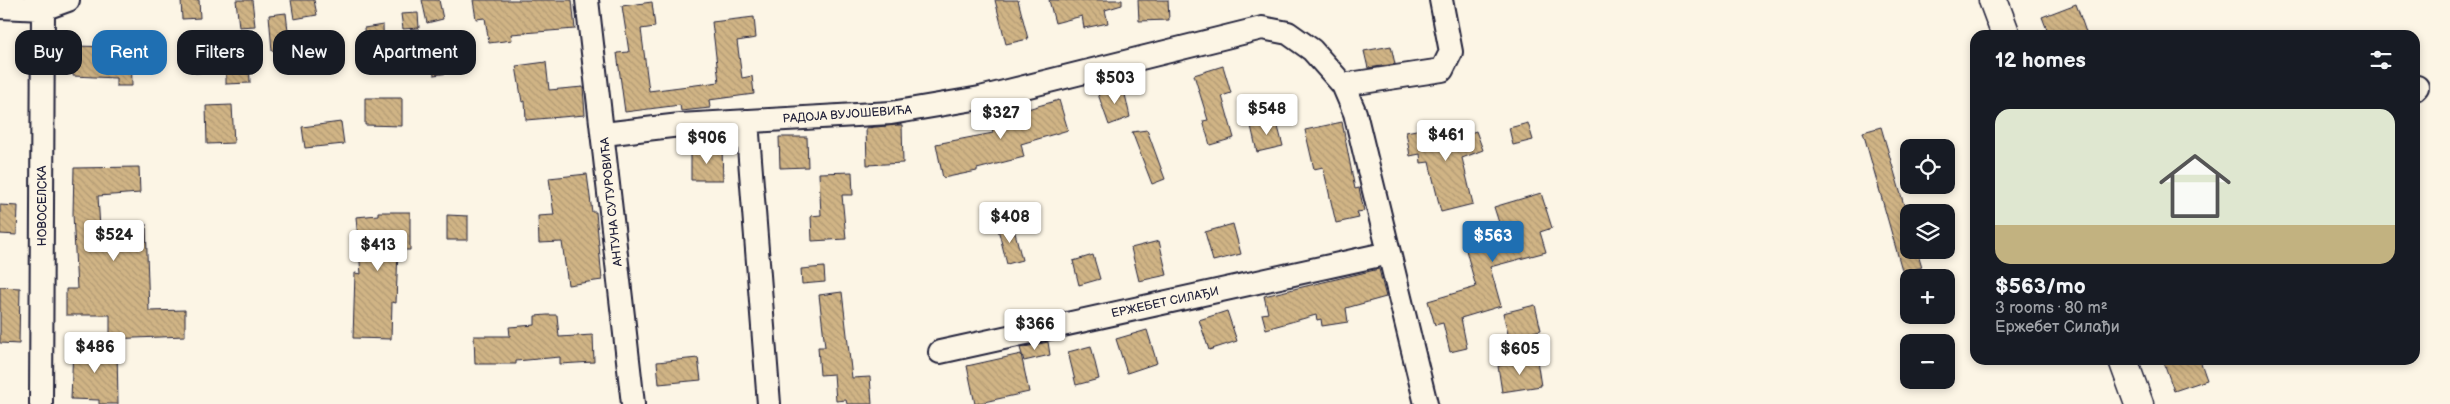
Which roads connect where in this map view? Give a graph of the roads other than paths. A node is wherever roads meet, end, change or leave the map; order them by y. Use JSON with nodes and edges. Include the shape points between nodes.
{"nodes":[{"id":1,"x":68,"y":0,"type":"edge"},
{"id":2,"x":587,"y":0,"type":"edge"},
{"id":3,"x":1441,"y":0,"type":"edge"},
{"id":4,"x":1993,"y":0,"type":"edge"},
{"id":5,"x":0,"y":7,"type":"edge"},
{"id":6,"x":43,"y":8,"type":"junction"},
{"id":7,"x":2004,"y":30,"type":"edge"},
{"id":8,"x":1343,"y":84,"type":"junction"},
{"id":9,"x":747,"y":121,"type":"junction"},
{"id":10,"x":604,"y":134,"type":"junction"},
{"id":11,"x":1389,"y":253,"type":"junction"},
{"id":12,"x":940,"y":352,"type":"dead end"},
{"id":13,"x":2125,"y":365,"type":"edge"},
{"id":14,"x":41,"y":404,"type":"edge"},
{"id":15,"x":633,"y":404,"type":"edge"},
{"id":16,"x":768,"y":404,"type":"edge"},
{"id":17,"x":1426,"y":404,"type":"edge"},
{"id":18,"x":2139,"y":404,"type":"edge"}],
"edges":[{"from":1,"to":6,"type":"street"},
{"from":2,"to":10,"type":"street","name":"АНТУНА СУТУРОВИЋА"},
{"from":3,"to":8,"type":"street","via":[[1450,52],[1442,70]]},
{"from":4,"to":7,"type":"street"},
{"from":5,"to":6,"type":"street"},
{"from":6,"to":14,"type":"street","name":"НОВОСЕЛСКА"},
{"from":8,"to":9,"type":"street","name":"РАДОЈА ВУЈОШЕВИЋА","via":[[1312,50],[1288,33],[1262,28],[980,98],[891,113]]},
{"from":8,"to":11,"type":"street","via":[[1355,113]]},
{"from":9,"to":10,"type":"street","name":"РАДОЈА ВУЈОШЕВИЋА"},
{"from":9,"to":16,"type":"street"},
{"from":10,"to":15,"type":"street","name":"АНТУНА СУТУРОВИЋА"},
{"from":11,"to":12,"type":"street","name":"ЕРЖЕБЕТ СИЛАЂИ"},
{"from":11,"to":17,"type":"street"},
{"from":13,"to":18,"type":"street"}]}
